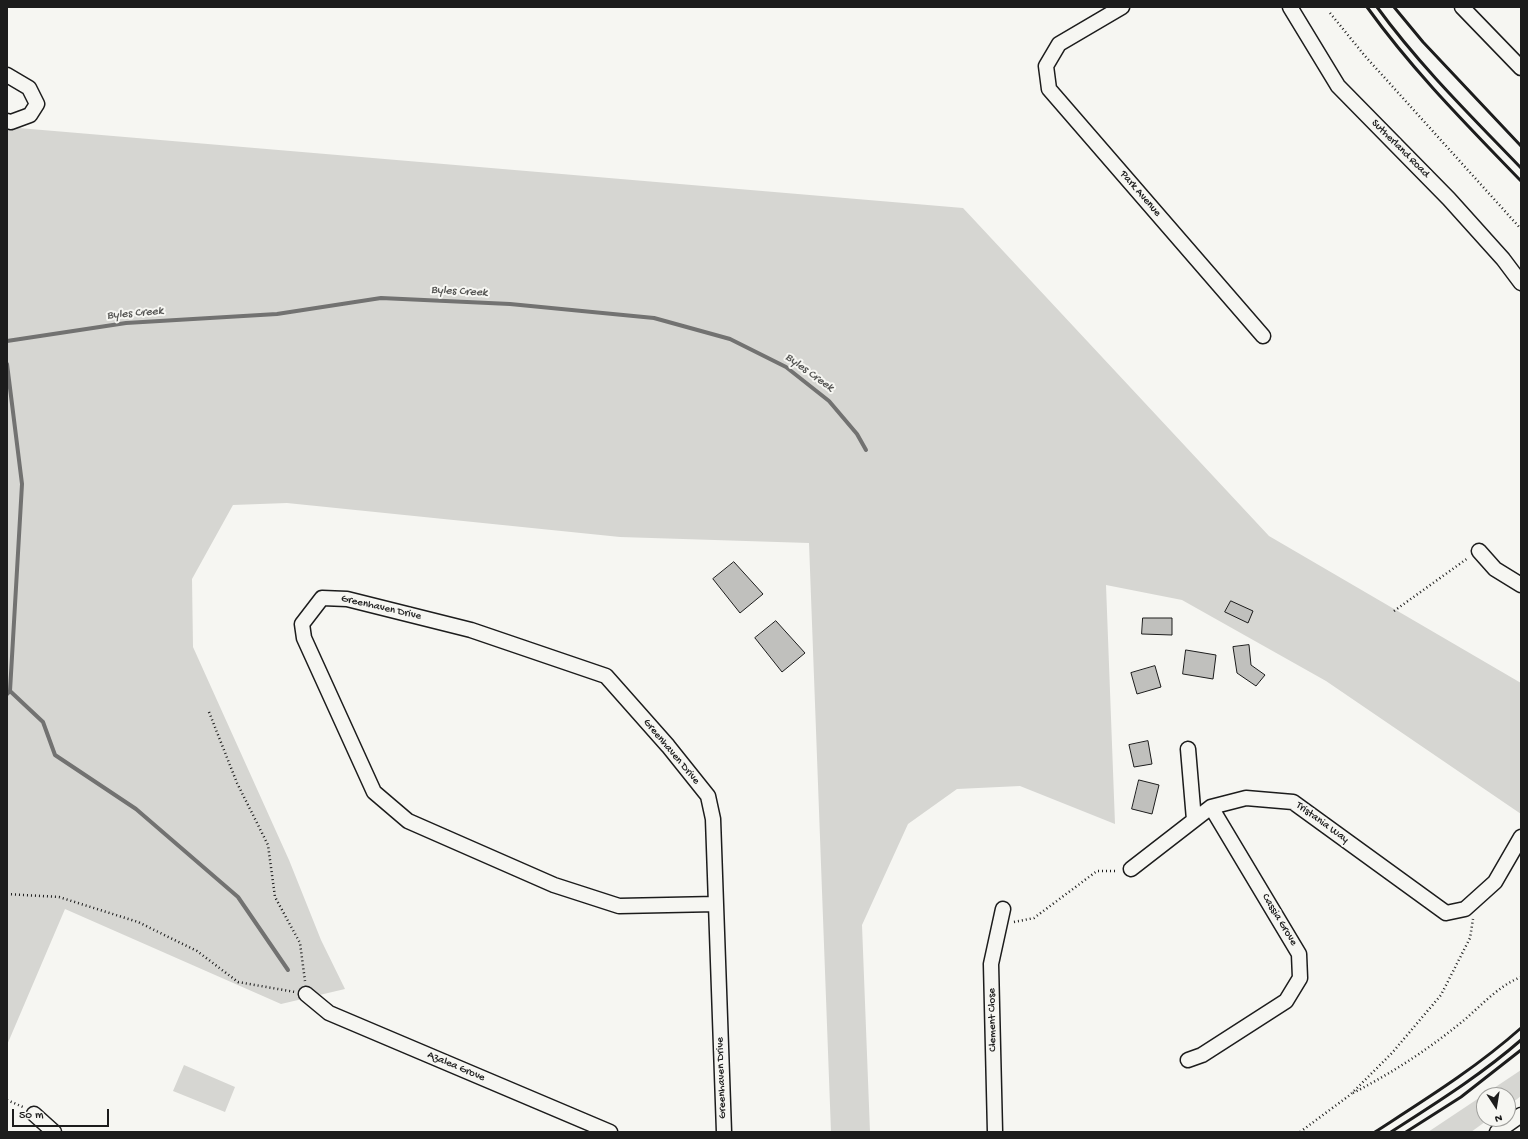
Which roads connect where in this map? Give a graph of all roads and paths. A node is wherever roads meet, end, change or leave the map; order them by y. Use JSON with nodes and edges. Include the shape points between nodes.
{"nodes":[{"id":1,"x":1122,"y":7,"type":"edge"},
{"id":2,"x":1290,"y":7,"type":"edge"},
{"id":3,"x":1462,"y":7,"type":"edge"},
{"id":4,"x":1330,"y":13,"type":"dead end"},
{"id":5,"x":1521,"y":68,"type":"edge"},
{"id":6,"x":7,"y":75,"type":"edge"},
{"id":7,"x":7,"y":121,"type":"edge"},
{"id":8,"x":1521,"y":229,"type":"edge"},
{"id":9,"x":1521,"y":283,"type":"edge"},
{"id":10,"x":1263,"y":336,"type":"dead end"},
{"id":11,"x":1479,"y":551,"type":"joint"},
{"id":12,"x":1521,"y":585,"type":"edge"},
{"id":13,"x":1394,"y":611,"type":"dead end"},
{"id":14,"x":209,"y":712,"type":"dead end"},
{"id":15,"x":1188,"y":749,"type":"dead end"},
{"id":16,"x":1211,"y":806,"type":"junction"},
{"id":17,"x":1194,"y":820,"type":"junction"},
{"id":18,"x":1521,"y":837,"type":"edge"},
{"id":19,"x":1131,"y":869,"type":"joint"},
{"id":20,"x":7,"y":894,"type":"edge"},
{"id":21,"x":1476,"y":899,"type":"junction"},
{"id":22,"x":716,"y":904,"type":"junction"},
{"id":23,"x":1002,"y":909,"type":"dead end"},
{"id":24,"x":999,"y":925,"type":"junction"},
{"id":25,"x":1521,"y":977,"type":"edge"},
{"id":26,"x":306,"y":994,"type":"junction"},
{"id":27,"x":1188,"y":1060,"type":"dead end"},
{"id":28,"x":1350,"y":1095,"type":"junction"},
{"id":29,"x":7,"y":1100,"type":"edge"},
{"id":30,"x":34,"y":1114,"type":"joint"},
{"id":31,"x":1521,"y":1115,"type":"edge"},
{"id":32,"x":54,"y":1132,"type":"edge"},
{"id":33,"x":610,"y":1132,"type":"edge"},
{"id":34,"x":724,"y":1132,"type":"edge"},
{"id":35,"x":995,"y":1132,"type":"edge"},
{"id":36,"x":1300,"y":1132,"type":"edge"},
{"id":37,"x":1497,"y":1132,"type":"edge"}],
"edges":[{"from":1,"to":10,"type":"street","name":"Park Avenue","via":[[1059,44],[1046,66],[1049,89]]},
{"from":2,"to":9,"type":"street","name":"Sutherland Road","via":[[1338,86],[1449,199],[1504,259]]},
{"from":3,"to":5,"type":"street"},
{"from":4,"to":8,"type":"path","via":[[1364,56]]},
{"from":6,"to":7,"type":"street","via":[[29,88],[37,104],[30,115]]},
{"from":11,"to":12,"type":"street","via":[[1495,569]]},
{"from":11,"to":13,"type":"path"},
{"from":14,"to":26,"type":"path","via":[[237,783],[268,845],[275,897],[300,943]]},
{"from":15,"to":17,"type":"street"},
{"from":16,"to":17,"type":"street","name":"Tristania Way"},
{"from":16,"to":21,"type":"street","name":"Tristania Way","via":[[1246,798],[1294,802],[1446,913],[1465,909]]},
{"from":16,"to":27,"type":"street","name":"Cassia Grove","via":[[1299,954],[1300,978],[1286,1001],[1202,1055]]},
{"from":17,"to":19,"type":"street","name":"Tristania Way"},
{"from":18,"to":21,"type":"street","via":[[1494,882]]},
{"from":19,"to":24,"type":"path","via":[[1111,873],[1097,871],[1034,918]]},
{"from":20,"to":26,"type":"path","via":[[59,897],[138,922],[197,951],[238,982]]},
{"from":21,"to":28,"type":"path","via":[[1470,938],[1441,995],[1392,1053]]},
{"from":22,"to":22,"type":"street","name":"Greenhaven Drive","via":[[713,819],[708,796],[606,676],[470,630],[347,599],[322,598],[302,624],[304,638],[374,792],[408,821],[554,885],[619,906]]},
{"from":22,"to":34,"type":"street","name":"Greenhaven Drive"},
{"from":23,"to":24,"type":"street","name":"Clement Close"},
{"from":24,"to":35,"type":"street","name":"Clement Close","via":[[991,964]]},
{"from":25,"to":28,"type":"path","via":[[1495,992],[1462,1022],[1392,1073]]},
{"from":26,"to":33,"type":"street","name":"Azalea Grove","via":[[329,1013]]},
{"from":28,"to":36,"type":"path"},
{"from":29,"to":30,"type":"path"},
{"from":30,"to":32,"type":"street"},
{"from":31,"to":37,"type":"street"}]}
